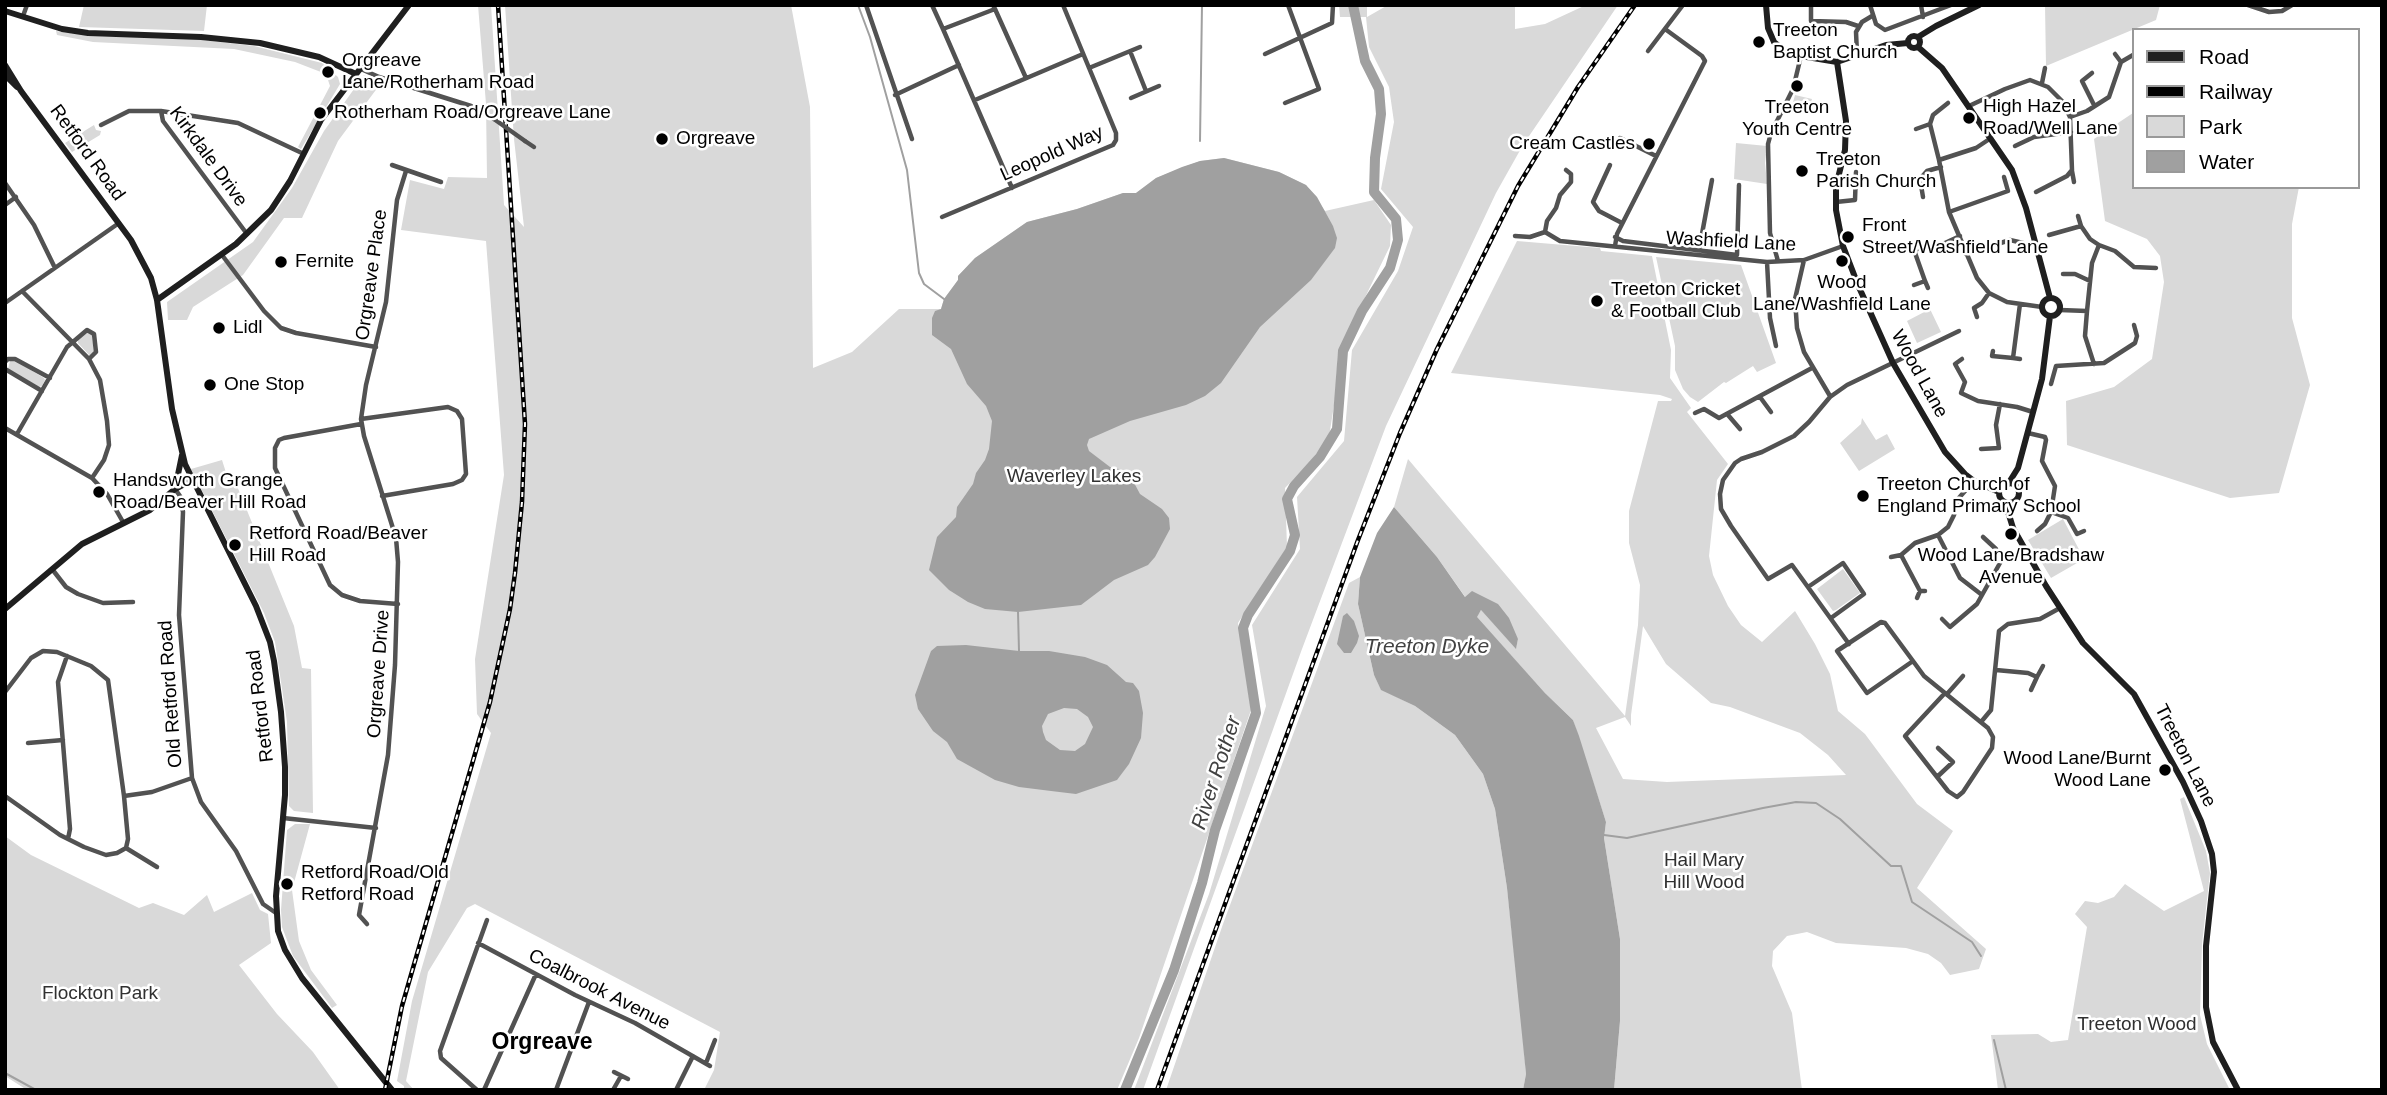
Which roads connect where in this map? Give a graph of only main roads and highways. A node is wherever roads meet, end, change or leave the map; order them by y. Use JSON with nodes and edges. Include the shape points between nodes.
{"nodes":[{"id":1,"x":409,"y":5,"type":"edge"},
{"id":2,"x":1766,"y":5,"type":"edge"},
{"id":3,"x":1979,"y":5,"type":"edge"},
{"id":4,"x":5,"y":11,"type":"edge"},
{"id":5,"x":1918,"y":37,"type":"junction"},
{"id":6,"x":1908,"y":43,"type":"junction"},
{"id":7,"x":1918,"y":47,"type":"junction"},
{"id":8,"x":1837,"y":62,"type":"junction"},
{"id":9,"x":5,"y":65,"type":"edge"},
{"id":10,"x":358,"y":71,"type":"junction"},
{"id":11,"x":5,"y":75,"type":"edge"},
{"id":12,"x":21,"y":91,"type":"junction"},
{"id":13,"x":2050,"y":298,"type":"junction"},
{"id":14,"x":157,"y":300,"type":"junction"},
{"id":15,"x":2050,"y":316,"type":"junction"},
{"id":16,"x":182,"y":453,"type":"junction"},
{"id":17,"x":2018,"y":468,"type":"junction"},
{"id":18,"x":188,"y":472,"type":"junction"},
{"id":19,"x":192,"y":480,"type":"junction"},
{"id":20,"x":2008,"y":484,"type":"junction"},
{"id":21,"x":176,"y":487,"type":"junction"},
{"id":22,"x":2018,"y":489,"type":"junction"},
{"id":23,"x":1999,"y":492,"type":"junction"},
{"id":24,"x":2015,"y":501,"type":"junction"},
{"id":25,"x":2006,"y":502,"type":"junction"},
{"id":26,"x":2012,"y":523,"type":"junction"},
{"id":27,"x":5,"y":609,"type":"edge"},
{"id":28,"x":392,"y":1090,"type":"edge"},
{"id":29,"x":2238,"y":1090,"type":"edge"}],
"edges":[{"from":1,"to":10,"type":"main road"},
{"from":2,"to":8,"type":"main road","via":[[1774,42],[1784,50]]},
{"from":3,"to":5,"type":"main road"},
{"from":4,"to":10,"type":"main road","via":[[88,33],[260,43]]},
{"from":5,"to":6,"type":"main road","via":[[1911,37]]},
{"from":5,"to":7,"type":"main road"},
{"from":6,"to":7,"type":"main road"},
{"from":6,"to":8,"type":"main road","via":[[1886,45]]},
{"from":7,"to":13,"type":"main road","via":[[1942,68],[2017,182]]},
{"from":8,"to":23,"type":"main road","name":"Wood Lane","via":[[1846,121],[1836,202],[1843,246],[1893,363],[1945,452],[1975,481]]},
{"from":9,"to":12,"type":"main road","name":"Retford Road"},
{"from":10,"to":14,"type":"main road","via":[[321,120],[276,202],[222,255]]},
{"from":11,"to":12,"type":"main road","name":"Retford Road"},
{"from":12,"to":14,"type":"main road","name":"Retford Road","via":[[140,253]]},
{"from":13,"to":15,"type":"main road","via":[[2042,307]]},
{"from":13,"to":15,"type":"main road","via":[[2059,302],[2060,310]]},
{"from":14,"to":16,"type":"main road","name":"Retford Road"},
{"from":15,"to":17,"type":"main road","via":[[2045,360]]},
{"from":16,"to":18,"type":"main road","name":"Retford Road"},
{"from":16,"to":21,"type":"main road"},
{"from":17,"to":20,"type":"main road"},
{"from":17,"to":22,"type":"main road"},
{"from":18,"to":19,"type":"main road","name":"Retford Road"},
{"from":18,"to":21,"type":"main road"},
{"from":19,"to":21,"type":"main road"},
{"from":19,"to":28,"type":"main road","name":"Retford Road","via":[[270,642],[285,767],[276,913],[280,938],[292,964],[328,1013]]},
{"from":20,"to":22,"type":"main road"},
{"from":20,"to":23,"type":"main road"},
{"from":21,"to":27,"type":"main road","via":[[150,510],[82,544]]},
{"from":22,"to":24,"type":"main road"},
{"from":23,"to":25,"type":"main road"},
{"from":24,"to":25,"type":"main road"},
{"from":24,"to":26,"type":"main road"},
{"from":25,"to":26,"type":"main road","name":"Treeton Lane"},
{"from":26,"to":29,"type":"main road","name":"Treeton Lane","via":[[2083,643],[2134,694],[2183,782],[2209,842],[2214,872],[2206,946],[2206,1007],[2213,1042]]}]}
